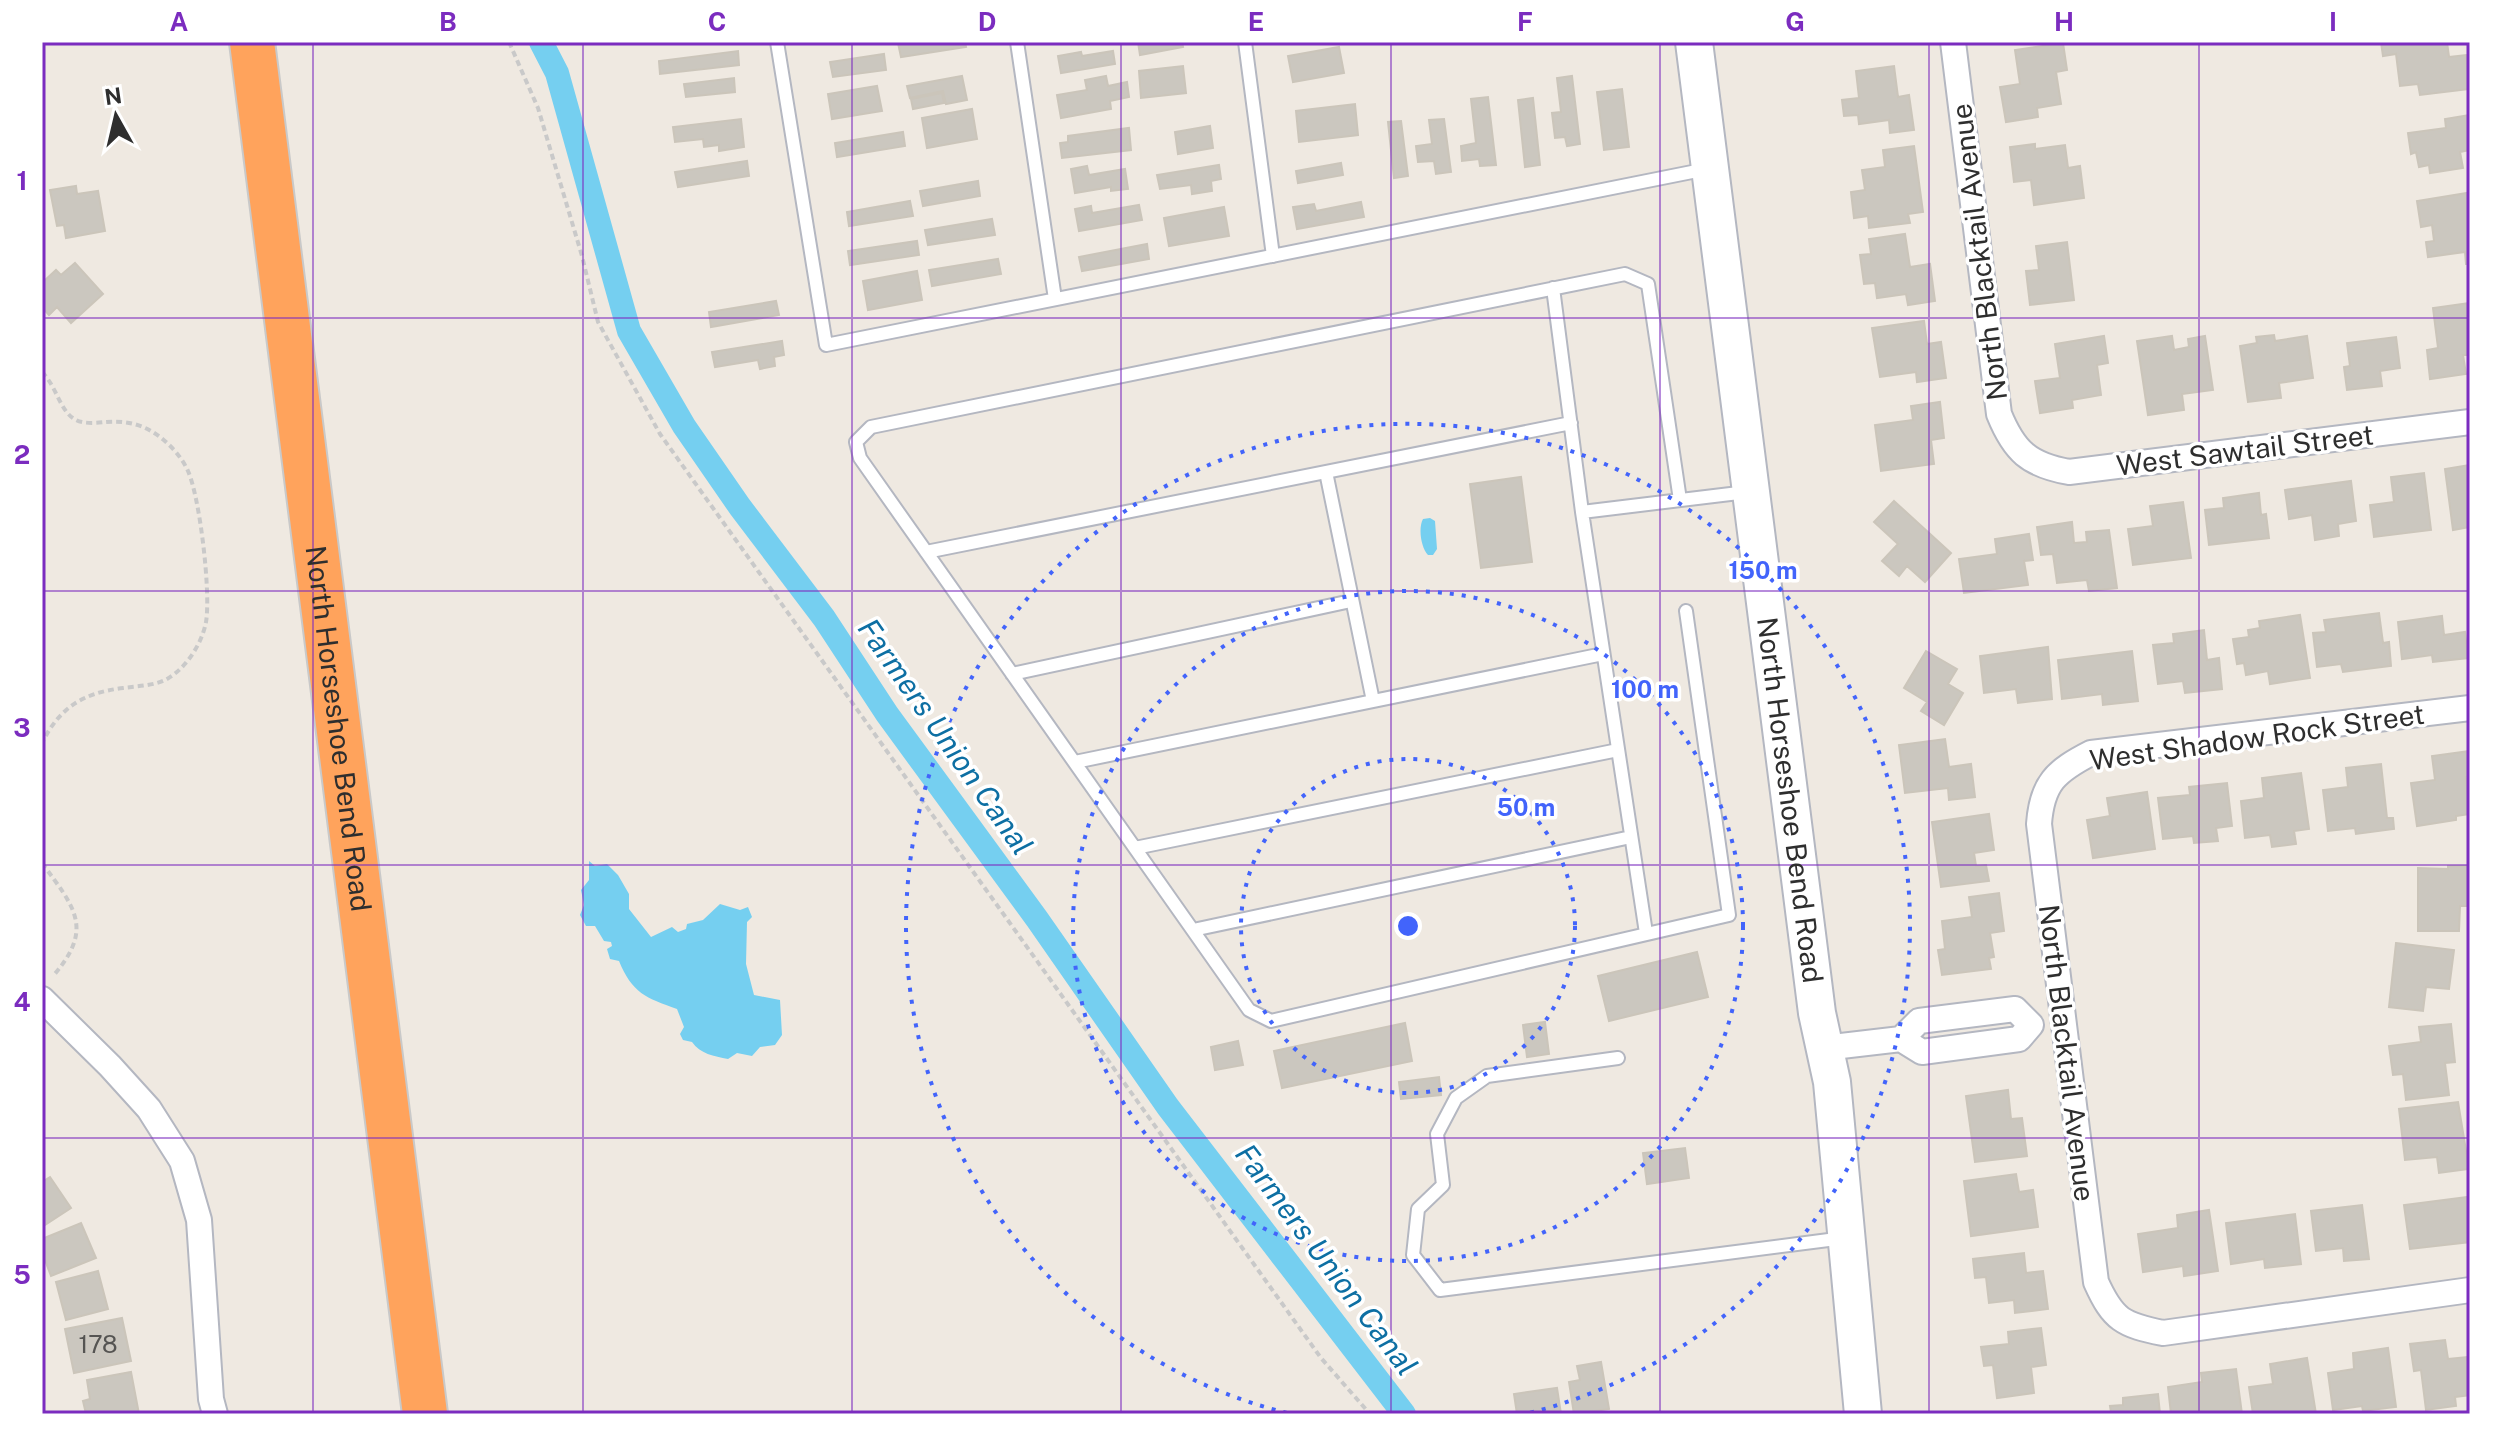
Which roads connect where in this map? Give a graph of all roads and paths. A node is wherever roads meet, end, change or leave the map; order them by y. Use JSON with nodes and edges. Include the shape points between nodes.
{"nodes":[{"id":1,"x":252,"y":42,"type":"edge"},
{"id":2,"x":509,"y":42,"type":"edge"},
{"id":3,"x":777,"y":42,"type":"edge"},
{"id":4,"x":1017,"y":42,"type":"edge"},
{"id":5,"x":1245,"y":42,"type":"edge"},
{"id":6,"x":1694,"y":42,"type":"edge"},
{"id":7,"x":1953,"y":42,"type":"edge"},
{"id":8,"x":1710,"y":168,"type":"junction"},
{"id":9,"x":1273,"y":256,"type":"junction"},
{"id":10,"x":1553,"y":288,"type":"junction"},
{"id":11,"x":1055,"y":299,"type":"junction"},
{"id":12,"x":42,"y":372,"type":"edge"},
{"id":13,"x":2470,"y":422,"type":"edge"},
{"id":14,"x":1571,"y":423,"type":"junction"},
{"id":15,"x":2024,"y":455,"type":"joint"},
{"id":16,"x":1326,"y":472,"type":"junction"},
{"id":17,"x":1750,"y":491,"type":"junction"},
{"id":18,"x":1680,"y":500,"type":"junction"},
{"id":19,"x":1582,"y":512,"type":"junction"},
{"id":20,"x":926,"y":552,"type":"junction"},
{"id":21,"x":1351,"y":601,"type":"junction"},
{"id":22,"x":1686,"y":611,"type":"dead end"},
{"id":23,"x":1603,"y":654,"type":"junction"},
{"id":24,"x":1012,"y":674,"type":"junction"},
{"id":25,"x":1373,"y":701,"type":"junction"},
{"id":26,"x":2470,"y":708,"type":"edge"},
{"id":27,"x":42,"y":743,"type":"edge"},
{"id":28,"x":1618,"y":750,"type":"junction"},
{"id":29,"x":1075,"y":762,"type":"junction"},
{"id":30,"x":2050,"y":781,"type":"joint"},
{"id":31,"x":1631,"y":837,"type":"junction"},
{"id":32,"x":1135,"y":848,"type":"junction"},
{"id":33,"x":42,"y":863,"type":"edge"},
{"id":34,"x":1193,"y":930,"type":"junction"},
{"id":35,"x":1646,"y":933,"type":"junction"},
{"id":36,"x":53,"y":976,"type":"dead end"},
{"id":37,"x":42,"y":999,"type":"edge"},
{"id":38,"x":2063,"y":1021,"type":"junction"},
{"id":39,"x":1824,"y":1048,"type":"junction"},
{"id":40,"x":1618,"y":1058,"type":"dead end"},
{"id":41,"x":1847,"y":1238,"type":"junction"},
{"id":42,"x":2470,"y":1290,"type":"edge"},
{"id":43,"x":215,"y":1414,"type":"edge"},
{"id":44,"x":425,"y":1414,"type":"edge"},
{"id":45,"x":1370,"y":1414,"type":"edge"},
{"id":46,"x":1863,"y":1414,"type":"edge"}],
"edges":[{"from":1,"to":44,"type":"highway","name":"North Horseshoe Bend Road"},
{"from":2,"to":45,"type":"path","via":[[538,108],[598,322],[660,434],[1312,1345]]},
{"from":3,"to":11,"type":"lane","via":[[826,345]]},
{"from":4,"to":11,"type":"lane"},
{"from":5,"to":9,"type":"lane"},
{"from":6,"to":8,"type":"street","name":"North Horseshoe Bend Road"},
{"from":7,"to":15,"type":"street","name":"North Blacktail Avenue","via":[[1999,414]]},
{"from":8,"to":9,"type":"lane"},
{"from":8,"to":17,"type":"street","name":"North Horseshoe Bend Road"},
{"from":9,"to":11,"type":"lane"},
{"from":10,"to":14,"type":"lane"},
{"from":10,"to":18,"type":"lane","via":[[1625,274],[1648,284]]},
{"from":10,"to":20,"type":"lane","via":[[871,427],[856,442],[860,458]]},
{"from":12,"to":27,"type":"path","via":[[53,382],[63,411],[77,421],[133,422],[177,453],[194,491],[207,596],[205,624],[182,669],[156,682],[111,689],[66,708]]},
{"from":13,"to":15,"type":"street","name":"West Sawtail Street","via":[[2069,472],[2045,468]]},
{"from":14,"to":16,"type":"lane"},
{"from":14,"to":19,"type":"lane"},
{"from":16,"to":20,"type":"lane"},
{"from":16,"to":21,"type":"lane"},
{"from":17,"to":18,"type":"lane"},
{"from":17,"to":39,"type":"street","name":"North Horseshoe Bend Road"},
{"from":18,"to":19,"type":"lane"},
{"from":19,"to":23,"type":"lane"},
{"from":20,"to":24,"type":"lane"},
{"from":21,"to":24,"type":"lane"},
{"from":21,"to":25,"type":"lane"},
{"from":22,"to":35,"type":"lane","via":[[1729,915]]},
{"from":23,"to":25,"type":"lane"},
{"from":23,"to":28,"type":"lane"},
{"from":24,"to":29,"type":"lane"},
{"from":25,"to":29,"type":"lane"},
{"from":26,"to":30,"type":"street","name":"West Shadow Rock Street","via":[[2091,753]]},
{"from":28,"to":31,"type":"lane"},
{"from":28,"to":32,"type":"lane"},
{"from":29,"to":32,"type":"lane"},
{"from":30,"to":38,"type":"street","name":"North Blacktail Avenue","via":[[2039,824]]},
{"from":31,"to":34,"type":"lane"},
{"from":31,"to":35,"type":"lane"},
{"from":32,"to":34,"type":"lane"},
{"from":33,"to":36,"type":"path","via":[[76,920],[77,941]]},
{"from":34,"to":35,"type":"lane","via":[[1249,1010],[1271,1021]]},
{"from":37,"to":43,"type":"street","via":[[149,1109],[182,1161],[199,1220]]},
{"from":38,"to":39,"type":"street","via":[[2031,1025],[2019,1039],[1922,1052],[1901,1039]]},
{"from":38,"to":42,"type":"street","name":"North Blacktail Avenue","via":[[2096,1282],[2120,1320],[2163,1333]]},
{"from":39,"to":41,"type":"street","name":"North Horseshoe Bend Road"},
{"from":40,"to":41,"type":"lane","via":[[1487,1076],[1456,1098],[1437,1134],[1443,1185],[1418,1209],[1413,1255],[1440,1290]]},
{"from":41,"to":46,"type":"street","name":"North Horseshoe Bend Road"}]}
